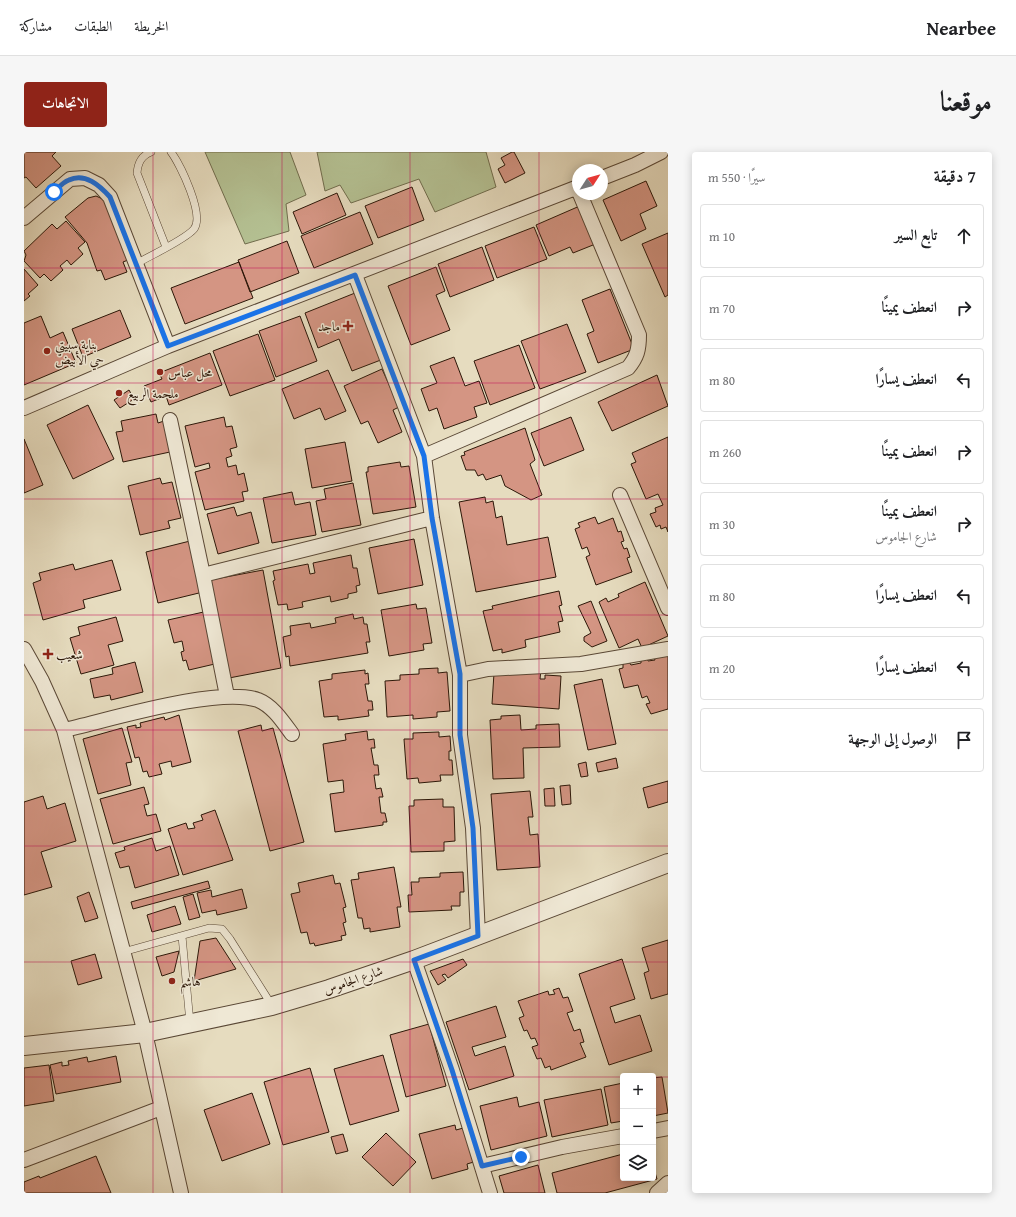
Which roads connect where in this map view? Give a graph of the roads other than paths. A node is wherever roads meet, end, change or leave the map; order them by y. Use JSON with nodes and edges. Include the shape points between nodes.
{"nodes":[{"id":1,"x":151,"y":152,"type":"edge"},
{"id":2,"x":171,"y":152,"type":"edge"},
{"id":3,"x":661,"y":152,"type":"edge"},
{"id":4,"x":608,"y":176,"type":"edge"},
{"id":5,"x":572,"y":190,"type":"edge"},
{"id":6,"x":582,"y":200,"type":"edge"},
{"id":7,"x":24,"y":218,"type":"edge"},
{"id":8,"x":166,"y":247,"type":"junction"},
{"id":9,"x":136,"y":264,"type":"junction"},
{"id":10,"x":355,"y":275,"type":"junction"},
{"id":11,"x":168,"y":346,"type":"junction"},
{"id":12,"x":24,"y":408,"type":"edge"},
{"id":13,"x":170,"y":420,"type":"dead end"},
{"id":14,"x":424,"y":456,"type":"junction"},
{"id":15,"x":620,"y":496,"type":"dead end"},
{"id":16,"x":432,"y":518,"type":"junction"},
{"id":17,"x":203,"y":575,"type":"junction"},
{"id":18,"x":668,"y":608,"type":"edge"},
{"id":19,"x":24,"y":649,"type":"edge"},
{"id":20,"x":668,"y":649,"type":"edge"},
{"id":21,"x":460,"y":674,"type":"junction"},
{"id":22,"x":227,"y":696,"type":"junction"},
{"id":23,"x":64,"y":730,"type":"junction"},
{"id":24,"x":292,"y":734,"type":"dead end"},
{"id":25,"x":668,"y":863,"type":"edge"},
{"id":26,"x":182,"y":936,"type":"junction"},
{"id":27,"x":478,"y":936,"type":"junction"},
{"id":28,"x":123,"y":952,"type":"junction"},
{"id":29,"x":414,"y":960,"type":"junction"},
{"id":30,"x":272,"y":1006,"type":"junction"},
{"id":31,"x":190,"y":1023,"type":"junction"},
{"id":32,"x":145,"y":1033,"type":"junction"},
{"id":33,"x":24,"y":1046,"type":"edge"},
{"id":34,"x":161,"y":1108,"type":"junction"},
{"id":35,"x":668,"y":1128,"type":"edge"},
{"id":36,"x":656,"y":1130,"type":"edge"},
{"id":37,"x":620,"y":1137,"type":"edge"},
{"id":38,"x":24,"y":1160,"type":"edge"},
{"id":39,"x":482,"y":1166,"type":"junction"},
{"id":40,"x":668,"y":1183,"type":"edge"},
{"id":41,"x":181,"y":1193,"type":"edge"},
{"id":42,"x":490,"y":1193,"type":"edge"},
{"id":43,"x":657,"y":1193,"type":"edge"}],
"edges":[{"from":1,"to":8,"type":"lane","via":[[138,163],[137,173]]},
{"from":2,"to":8,"type":"lane","via":[[178,162],[192,198],[198,222],[194,229]]},
{"from":3,"to":4,"type":"street"},
{"from":5,"to":10,"type":"street"},
{"from":6,"to":14,"type":"street","via":[[638,335],[639,349],[636,359],[628,368]]},
{"from":7,"to":9,"type":"street","via":[[70,179],[85,178],[99,185],[110,197]]},
{"from":8,"to":9,"type":"lane"},
{"from":9,"to":11,"type":"street"},
{"from":10,"to":11,"type":"street"},
{"from":10,"to":14,"type":"street"},
{"from":11,"to":12,"type":"street"},
{"from":13,"to":17,"type":"street"},
{"from":14,"to":16,"type":"street"},
{"from":15,"to":18,"type":"street"},
{"from":16,"to":17,"type":"street"},
{"from":16,"to":21,"type":"street"},
{"from":17,"to":22,"type":"street"},
{"from":19,"to":23,"type":"street"},
{"from":20,"to":21,"type":"street","via":[[581,664],[488,669]]},
{"from":21,"to":27,"type":"street","via":[[460,735],[473,828]]},
{"from":22,"to":23,"type":"street","via":[[166,706]]},
{"from":22,"to":24,"type":"street","via":[[259,700],[273,710]]},
{"from":23,"to":28,"type":"street"},
{"from":25,"to":27,"type":"street","name":"شارع الجاموس"},
{"from":26,"to":28,"type":"lane"},
{"from":26,"to":30,"type":"lane","via":[[209,928],[222,929]]},
{"from":26,"to":31,"type":"lane"},
{"from":27,"to":29,"type":"street","name":"شارع الجاموس"},
{"from":28,"to":32,"type":"street"},
{"from":29,"to":30,"type":"street","name":"شارع الجاموس"},
{"from":29,"to":39,"type":"street","via":[[455,1076]]},
{"from":30,"to":31,"type":"street","name":"شارع الجاموس"},
{"from":31,"to":32,"type":"street","name":"شارع الجاموس"},
{"from":32,"to":33,"type":"street","name":"شارع الجاموس"},
{"from":32,"to":34,"type":"street"},
{"from":34,"to":38,"type":"street"},
{"from":34,"to":41,"type":"street"},
{"from":35,"to":36,"type":"street"},
{"from":37,"to":39,"type":"street"},
{"from":39,"to":42,"type":"street"},
{"from":40,"to":43,"type":"street"}]}
